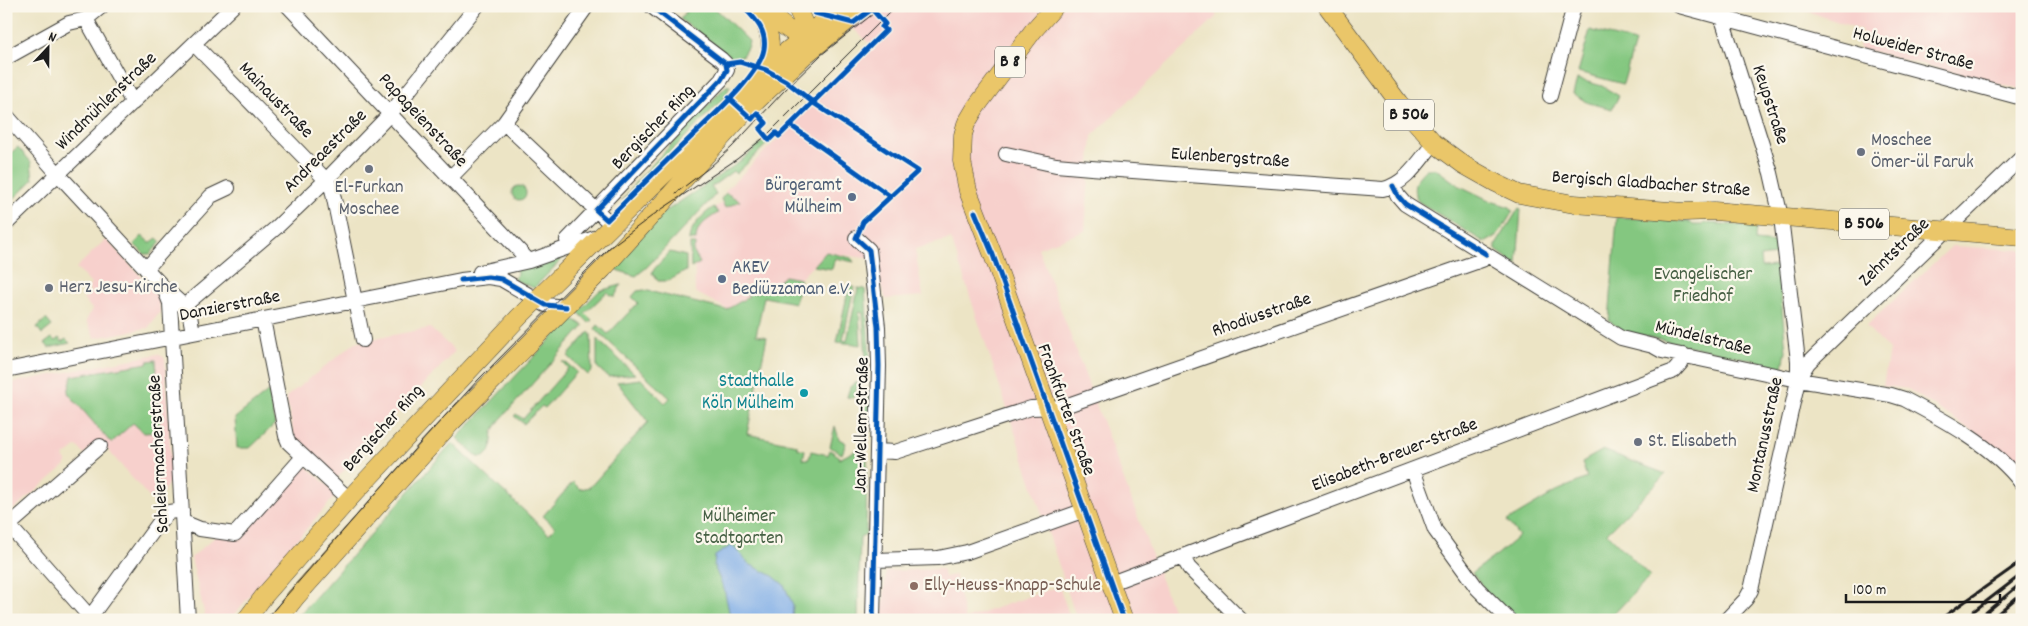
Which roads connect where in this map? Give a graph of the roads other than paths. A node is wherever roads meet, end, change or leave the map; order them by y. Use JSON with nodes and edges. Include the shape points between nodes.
{"nodes":[{"id":1,"x":102,"y":6,"type":"edge"},
{"id":2,"x":233,"y":6,"type":"edge"},
{"id":3,"x":288,"y":6,"type":"edge"},
{"id":4,"x":477,"y":6,"type":"edge"},
{"id":5,"x":587,"y":6,"type":"edge"},
{"id":6,"x":651,"y":6,"type":"edge"},
{"id":7,"x":757,"y":6,"type":"edge"},
{"id":8,"x":761,"y":6,"type":"edge"},
{"id":9,"x":796,"y":6,"type":"edge"},
{"id":10,"x":843,"y":6,"type":"edge"},
{"id":11,"x":866,"y":6,"type":"edge"},
{"id":12,"x":1055,"y":6,"type":"edge"},
{"id":13,"x":1327,"y":6,"type":"edge"},
{"id":14,"x":1574,"y":6,"type":"edge"},
{"id":15,"x":1678,"y":6,"type":"edge"},
{"id":16,"x":1720,"y":12,"type":"edge"},
{"id":17,"x":86,"y":18,"type":"junction"},
{"id":18,"x":807,"y":39,"type":"junction"},
{"id":19,"x":194,"y":44,"type":"junction"},
{"id":20,"x":6,"y":58,"type":"edge"},
{"id":21,"x":761,"y":75,"type":"junction"},
{"id":22,"x":1550,"y":96,"type":"dead end"},
{"id":23,"x":2022,"y":98,"type":"edge"},
{"id":24,"x":133,"y":103,"type":"junction"},
{"id":25,"x":390,"y":114,"type":"junction"},
{"id":26,"x":6,"y":115,"type":"edge"},
{"id":27,"x":504,"y":123,"type":"junction"},
{"id":28,"x":1434,"y":143,"type":"junction"},
{"id":29,"x":1006,"y":154,"type":"dead end"},
{"id":30,"x":2022,"y":157,"type":"edge"},
{"id":31,"x":59,"y":175,"type":"junction"},
{"id":32,"x":450,"y":178,"type":"junction"},
{"id":33,"x":326,"y":180,"type":"junction"},
{"id":34,"x":1394,"y":186,"type":"junction"},
{"id":35,"x":228,"y":188,"type":"dead end"},
{"id":36,"x":596,"y":210,"type":"junction"},
{"id":37,"x":1781,"y":217,"type":"junction"},
{"id":38,"x":6,"y":224,"type":"edge"},
{"id":39,"x":606,"y":230,"type":"junction"},
{"id":40,"x":1946,"y":231,"type":"junction"},
{"id":41,"x":2022,"y":237,"type":"edge"},
{"id":42,"x":856,"y":238,"type":"dead end"},
{"id":43,"x":570,"y":247,"type":"junction"},
{"id":44,"x":1486,"y":254,"type":"junction"},
{"id":45,"x":529,"y":261,"type":"junction"},
{"id":46,"x":146,"y":269,"type":"junction"},
{"id":47,"x":461,"y":280,"type":"junction"},
{"id":48,"x":512,"y":284,"type":"junction"},
{"id":49,"x":164,"y":288,"type":"junction"},
{"id":50,"x":536,"y":299,"type":"junction"},
{"id":51,"x":354,"y":301,"type":"junction"},
{"id":52,"x":184,"y":306,"type":"junction"},
{"id":53,"x":566,"y":307,"type":"junction"},
{"id":54,"x":519,"y":317,"type":"junction"},
{"id":55,"x":263,"y":319,"type":"junction"},
{"id":56,"x":506,"y":330,"type":"junction"},
{"id":57,"x":193,"y":333,"type":"junction"},
{"id":58,"x":172,"y":337,"type":"junction"},
{"id":59,"x":363,"y":340,"type":"dead end"},
{"id":60,"x":1684,"y":356,"type":"junction"},
{"id":61,"x":6,"y":370,"type":"edge"},
{"id":62,"x":496,"y":375,"type":"junction"},
{"id":63,"x":1798,"y":380,"type":"junction"},
{"id":64,"x":1048,"y":407,"type":"junction"},
{"id":65,"x":100,"y":446,"type":"dead end"},
{"id":66,"x":878,"y":452,"type":"junction"},
{"id":67,"x":303,"y":457,"type":"junction"},
{"id":68,"x":1413,"y":470,"type":"junction"},
{"id":69,"x":2022,"y":484,"type":"edge"},
{"id":70,"x":349,"y":499,"type":"junction"},
{"id":71,"x":1085,"y":510,"type":"junction"},
{"id":72,"x":182,"y":516,"type":"junction"},
{"id":73,"x":7,"y":525,"type":"edge"},
{"id":74,"x":1182,"y":556,"type":"junction"},
{"id":75,"x":875,"y":560,"type":"junction"},
{"id":76,"x":1111,"y":583,"type":"junction"},
{"id":77,"x":89,"y":618,"type":"edge"},
{"id":78,"x":188,"y":620,"type":"edge"},
{"id":79,"x":246,"y":620,"type":"edge"},
{"id":80,"x":278,"y":620,"type":"edge"},
{"id":81,"x":872,"y":620,"type":"edge"},
{"id":82,"x":1124,"y":620,"type":"edge"},
{"id":83,"x":1241,"y":620,"type":"edge"},
{"id":84,"x":1509,"y":620,"type":"edge"},
{"id":85,"x":1726,"y":620,"type":"edge"}],
"edges":[{"from":1,"to":17,"type":"street"},
{"from":2,"to":19,"type":"street","name":"Windmühlenstraße"},
{"from":3,"to":25,"type":"street","name":"Papageienstraße"},
{"from":4,"to":25,"type":"street","name":"Andreaestraße"},
{"from":5,"to":27,"type":"street"},
{"from":6,"to":36,"type":"street","name":"Bergischer Ring","via":[[726,64],[727,70]]},
{"from":7,"to":21,"type":"main road","via":[[770,37],[769,60]]},
{"from":8,"to":18,"type":"main road"},
{"from":9,"to":18,"type":"main road"},
{"from":10,"to":18,"type":"main road","name":"Bergischer Ring"},
{"from":11,"to":18,"type":"main road"},
{"from":12,"to":64,"type":"main road","name":"Frankfurter Straße","number":"B 8","via":[[976,107],[963,135],[962,161],[968,191]]},
{"from":13,"to":28,"type":"main road","name":"Bergisch Gladbacher Straße","number":"B 506","via":[[1398,103]]},
{"from":14,"to":22,"type":"street"},
{"from":15,"to":16,"type":"street","name":"Holweider Straße"},
{"from":16,"to":23,"type":"street","name":"Holweider Straße"},
{"from":16,"to":37,"type":"street","name":"Keupstraße","via":[[1771,173]]},
{"from":17,"to":20,"type":"street","via":[[69,23]]},
{"from":17,"to":24,"type":"street"},
{"from":18,"to":21,"type":"main road","name":"Bergischer Ring"},
{"from":18,"to":53,"type":"main road","name":"Bergischer Ring","via":[[656,213]]},
{"from":19,"to":24,"type":"street","name":"Windmühlenstraße"},
{"from":19,"to":33,"type":"street","name":"Mainaustraße"},
{"from":21,"to":39,"type":"main road","name":"Bergischer Ring"},
{"from":24,"to":31,"type":"street","name":"Windmühlenstraße"},
{"from":25,"to":32,"type":"street","name":"Papageienstraße"},
{"from":25,"to":33,"type":"street","name":"Andreaestraße"},
{"from":26,"to":31,"type":"street","name":"Schleiermacherstraße"},
{"from":27,"to":32,"type":"street"},
{"from":27,"to":36,"type":"street"},
{"from":28,"to":34,"type":"street"},
{"from":28,"to":37,"type":"main road","name":"Bergisch Gladbacher Straße","number":"B 506","via":[[1464,165],[1519,194],[1574,204]]},
{"from":29,"to":34,"type":"street","name":"Eulenbergstraße","via":[[1091,168],[1383,189]]},
{"from":30,"to":40,"type":"street","name":"Zehntstraße"},
{"from":31,"to":38,"type":"street","name":"Windmühlenstraße"},
{"from":31,"to":46,"type":"street","name":"Schleiermacherstraße"},
{"from":32,"to":45,"type":"street","name":"Papageienstraße"},
{"from":33,"to":51,"type":"street","name":"Mainaustraße","via":[[334,196]]},
{"from":33,"to":52,"type":"street","name":"Andreaestraße","via":[[277,227]]},
{"from":34,"to":44,"type":"street","name":"Mündelstraße","via":[[1406,204]]},
{"from":35,"to":46,"type":"street","via":[[211,196]]},
{"from":36,"to":39,"type":"street"},
{"from":36,"to":43,"type":"street","name":"Bergischer Ring","via":[[567,240]]},
{"from":37,"to":40,"type":"main road","name":"Bergisch Gladbacher Straße","number":"B 506"},
{"from":37,"to":63,"type":"street","name":"Montanusstraße"},
{"from":39,"to":43,"type":"street","name":"Danzierstraße"},
{"from":39,"to":50,"type":"main road","name":"Bergischer Ring"},
{"from":40,"to":41,"type":"main road","name":"Bergisch Gladbacher Straße","number":"B 506"},
{"from":40,"to":63,"type":"street","name":"Zehntstraße","via":[[1808,363]]},
{"from":42,"to":66,"type":"street","name":"Jan-Wellem-Straße","via":[[869,250],[876,306]]},
{"from":43,"to":45,"type":"street","name":"Danzierstraße"},
{"from":44,"to":60,"type":"street","name":"Mündelstraße","via":[[1621,338]]},
{"from":44,"to":64,"type":"street","name":"Rhodiusstraße","via":[[1482,260],[1068,405]]},
{"from":45,"to":47,"type":"street","name":"Danzierstraße","via":[[472,274]]},
{"from":46,"to":49,"type":"street","name":"Schleiermacherstraße"},
{"from":47,"to":48,"type":"street","name":"Danzierstraße","via":[[488,277]]},
{"from":47,"to":51,"type":"street","name":"Danzierstraße"},
{"from":48,"to":50,"type":"street","name":"Danzierstraße"},
{"from":48,"to":54,"type":"street","via":[[522,304]]},
{"from":49,"to":52,"type":"street","name":"Schleiermacherstraße"},
{"from":49,"to":58,"type":"street","name":"Schleiermacherstraße","via":[[170,303]]},
{"from":50,"to":53,"type":"street","name":"Danzierstraße","via":[[546,305]]},
{"from":50,"to":54,"type":"main road","name":"Bergischer Ring"},
{"from":51,"to":55,"type":"street","name":"Danzierstraße"},
{"from":51,"to":59,"type":"street","name":"Mainaustraße"},
{"from":52,"to":57,"type":"street","name":"Schleiermacherstraße","via":[[190,316]]},
{"from":53,"to":62,"type":"main road","name":"Bergischer Ring"},
{"from":54,"to":56,"type":"main road","name":"Bergischer Ring"},
{"from":55,"to":57,"type":"street","name":"Danzierstraße"},
{"from":55,"to":67,"type":"street","via":[[286,436]]},
{"from":56,"to":62,"type":"main road","via":[[515,336],[518,345]]},
{"from":56,"to":70,"type":"main road","name":"Bergischer Ring"},
{"from":57,"to":58,"type":"street","name":"Danzierstraße"},
{"from":58,"to":61,"type":"street","name":"Danzierstraße"},
{"from":58,"to":72,"type":"street","name":"Schleiermacherstraße"},
{"from":60,"to":63,"type":"street","name":"Mündelstraße"},
{"from":60,"to":68,"type":"street","name":"Elisabeth-Breuer-Straße","via":[[1674,371]]},
{"from":62,"to":80,"type":"main road","via":[[384,496]]},
{"from":63,"to":69,"type":"street","name":"Mündelstraße","via":[[1904,399],[1973,440]]},
{"from":63,"to":85,"type":"street","name":"Montanusstraße","via":[[1751,590]]},
{"from":64,"to":66,"type":"street","name":"Rhodiusstraße","via":[[1030,408],[895,452]]},
{"from":64,"to":71,"type":"main road","name":"Frankfurter Straße","number":"B 8"},
{"from":65,"to":73,"type":"street"},
{"from":66,"to":75,"type":"street","name":"Jan-Wellem-Straße"},
{"from":67,"to":70,"type":"street"},
{"from":67,"to":72,"type":"street","via":[[235,534],[200,529]]},
{"from":68,"to":74,"type":"street","name":"Elisabeth-Breuer-Straße"},
{"from":68,"to":84,"type":"street","via":[[1435,530],[1477,588]]},
{"from":70,"to":79,"type":"main road","name":"Bergischer Ring"},
{"from":71,"to":75,"type":"street","via":[[967,552],[938,558]]},
{"from":71,"to":76,"type":"main road","name":"Frankfurter Straße","number":"B 8"},
{"from":72,"to":77,"type":"street","via":[[169,512]]},
{"from":72,"to":78,"type":"street","name":"Schleiermacherstraße"},
{"from":73,"to":77,"type":"street"},
{"from":74,"to":76,"type":"street","name":"Elisabeth-Breuer-Straße"},
{"from":74,"to":83,"type":"street","via":[[1188,568]]},
{"from":75,"to":81,"type":"street","name":"Jan-Wellem-Straße"},
{"from":76,"to":82,"type":"main road","name":"Frankfurter Straße","number":"B 8"}]}
